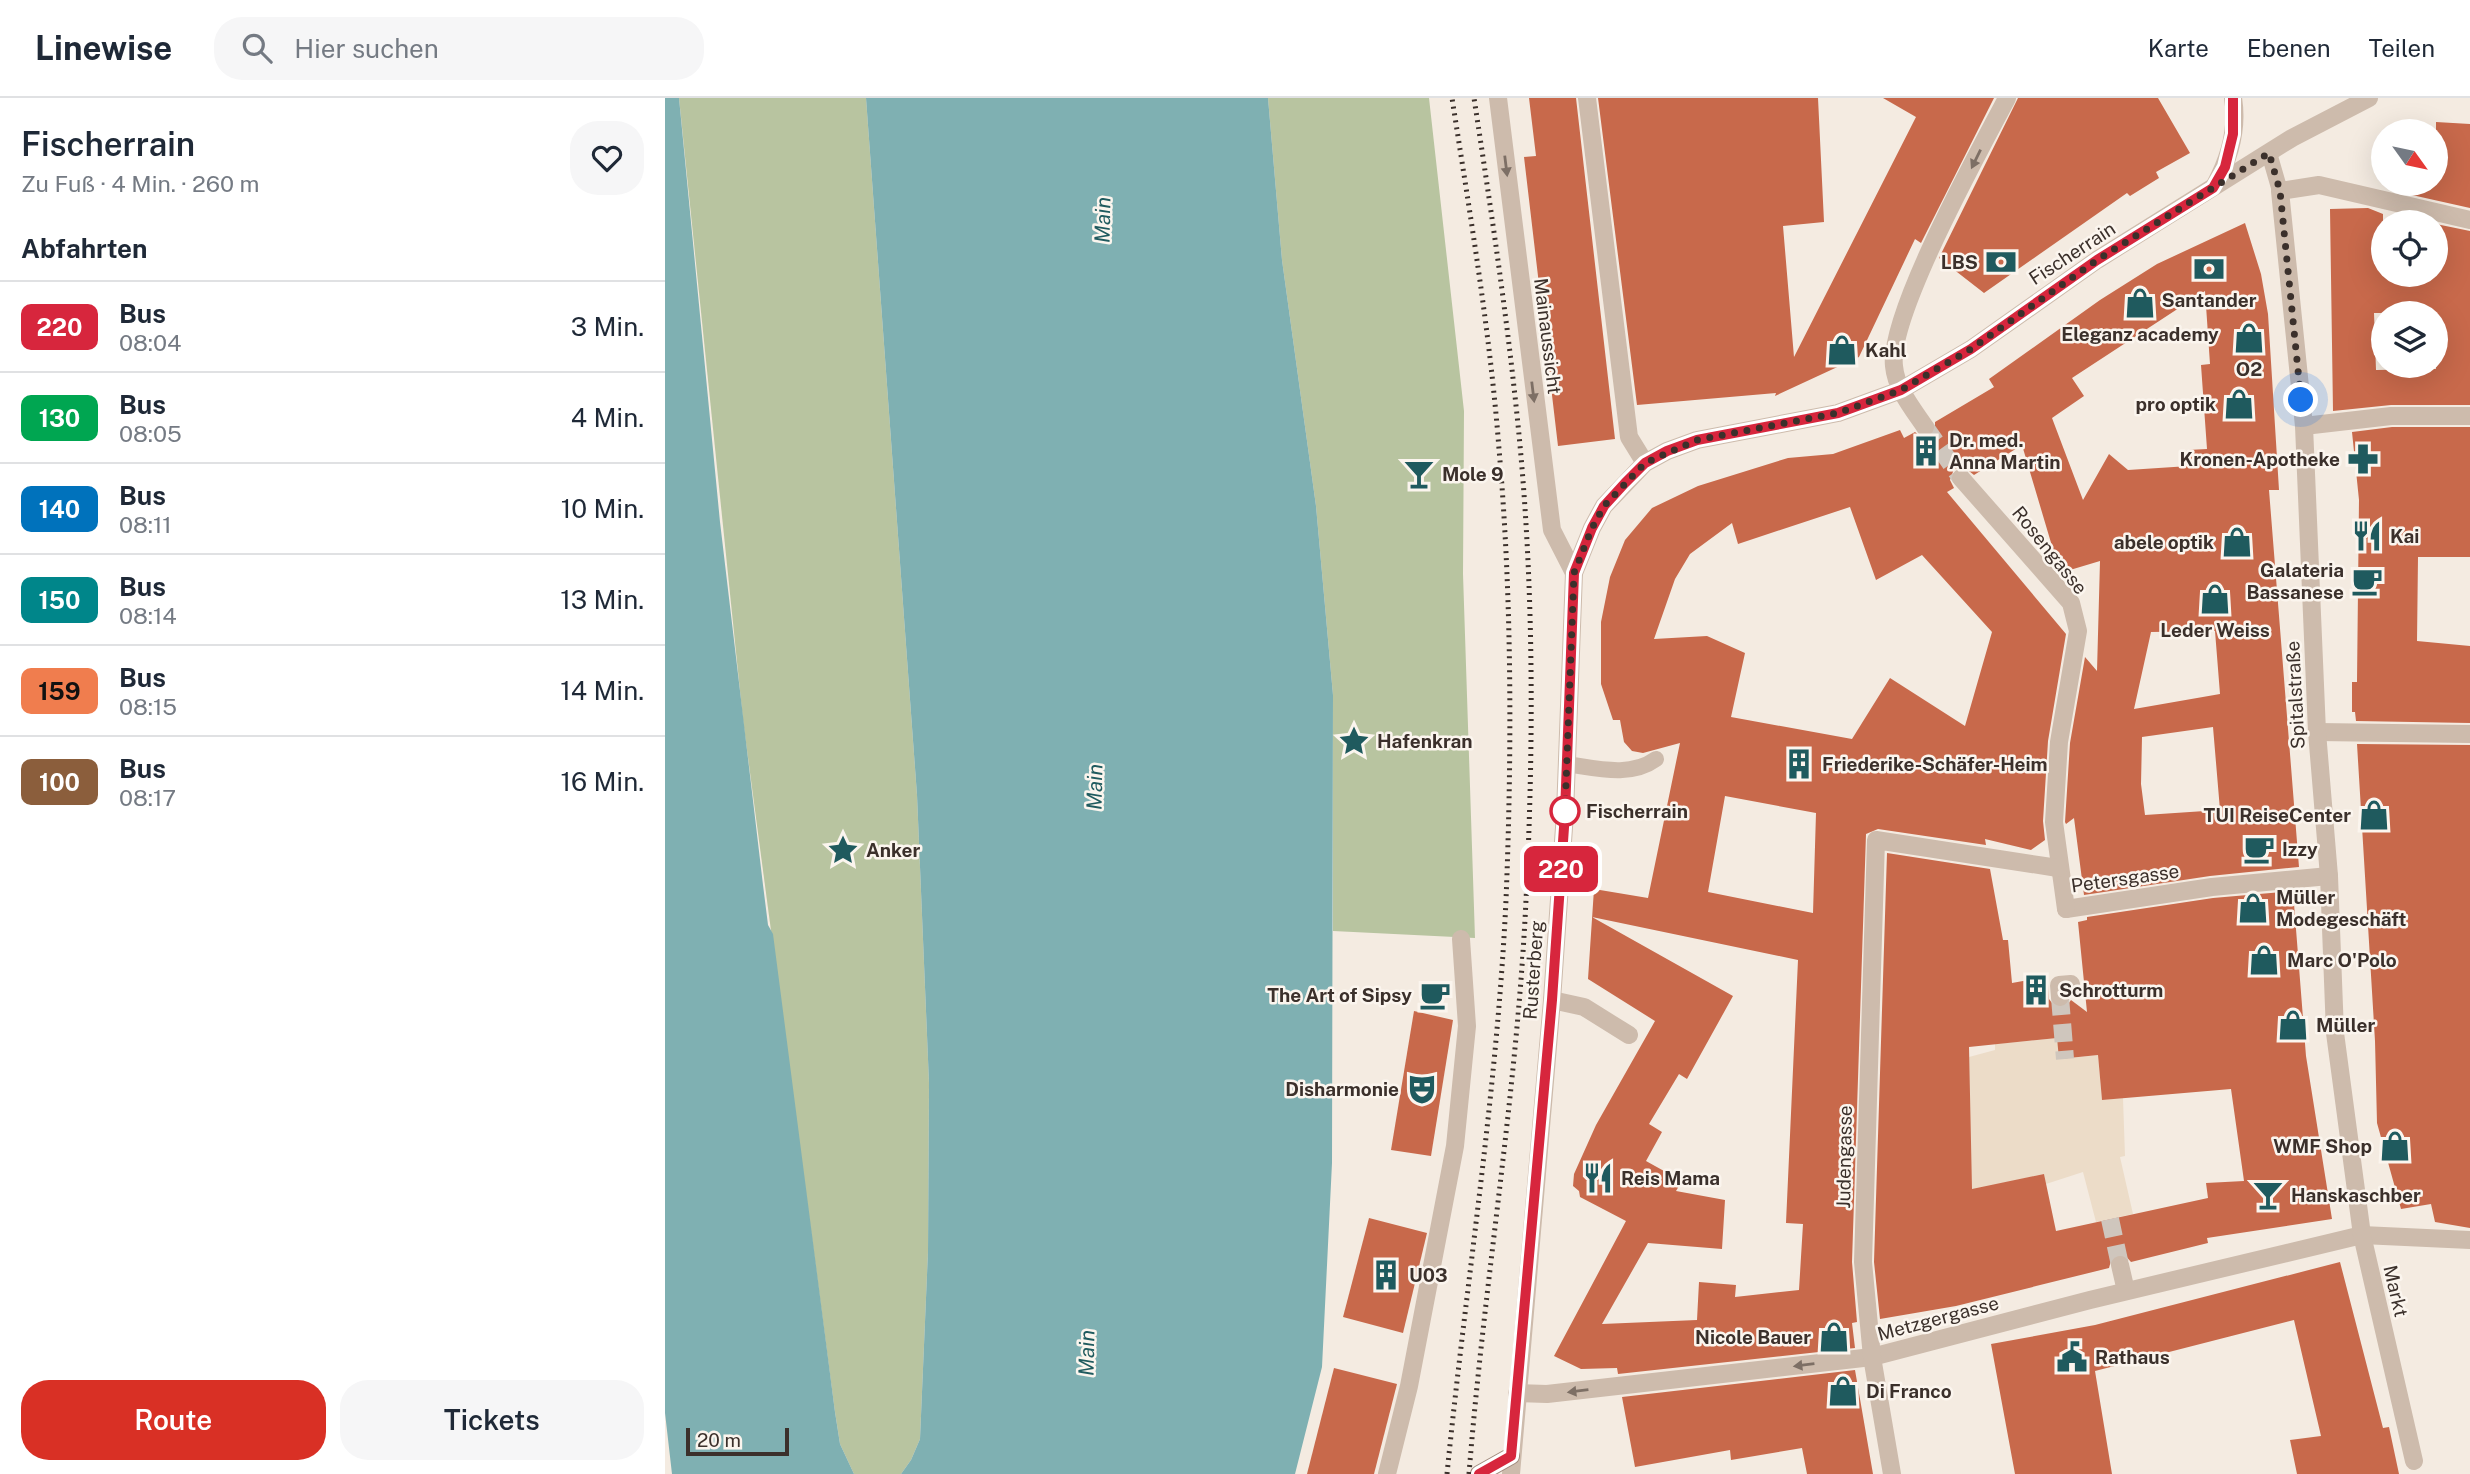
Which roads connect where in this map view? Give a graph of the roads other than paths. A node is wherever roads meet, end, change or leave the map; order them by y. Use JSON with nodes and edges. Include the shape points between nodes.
{"nodes":[{"id":1,"x":1498,"y":98,"type":"edge"},
{"id":2,"x":1587,"y":98,"type":"edge"},
{"id":3,"x":2007,"y":98,"type":"edge"},
{"id":4,"x":2233,"y":98,"type":"edge"},
{"id":5,"x":2369,"y":98,"type":"edge"},
{"id":6,"x":2269,"y":153,"type":"junction"},
{"id":7,"x":2213,"y":188,"type":"junction"},
{"id":8,"x":2280,"y":191,"type":"junction"},
{"id":9,"x":2470,"y":220,"type":"edge"},
{"id":10,"x":1901,"y":390,"type":"junction"},
{"id":11,"x":2470,"y":415,"type":"edge"},
{"id":12,"x":2304,"y":426,"type":"junction"},
{"id":13,"x":1925,"y":427,"type":"tunnel mouth"},
{"id":14,"x":1697,"y":440,"type":"joint"},
{"id":15,"x":1645,"y":463,"type":"junction"},
{"id":16,"x":1961,"y":478,"type":"tunnel mouth"},
{"id":17,"x":1574,"y":573,"type":"junction"},
{"id":18,"x":2317,"y":733,"type":"junction"},
{"id":19,"x":2470,"y":734,"type":"edge"},
{"id":20,"x":1656,"y":759,"type":"dead end"},
{"id":21,"x":1566,"y":764,"type":"junction"},
{"id":22,"x":1877,"y":840,"type":"joint"},
{"id":23,"x":2058,"y":869,"type":"junction"},
{"id":24,"x":2329,"y":876,"type":"junction"},
{"id":25,"x":1461,"y":939,"type":"dead end"},
{"id":26,"x":1552,"y":1000,"type":"junction"},
{"id":27,"x":1629,"y":1035,"type":"dead end"},
{"id":28,"x":2362,"y":1235,"type":"junction"},
{"id":29,"x":2470,"y":1240,"type":"edge"},
{"id":30,"x":2120,"y":1265,"type":"tunnel mouth"},
{"id":31,"x":2126,"y":1291,"type":"junction"},
{"id":32,"x":1872,"y":1357,"type":"junction"},
{"id":33,"x":1517,"y":1393,"type":"junction"},
{"id":34,"x":2414,"y":1461,"type":"dead end"},
{"id":35,"x":1511,"y":1465,"type":"edge"},
{"id":36,"x":1387,"y":1474,"type":"edge"},
{"id":37,"x":1479,"y":1474,"type":"edge"},
{"id":38,"x":1892,"y":1474,"type":"edge"}],
"edges":[{"from":1,"to":17,"type":"street","name":"Mainaussicht","one_way":true,"via":[[1552,530]]},
{"from":2,"to":15,"type":"street","via":[[1629,437]]},
{"from":3,"to":10,"type":"street","one_way":true,"via":[[1903,315],[1893,348]]},
{"from":4,"to":7,"type":"street","via":[[2233,134],[2225,167]]},
{"from":5,"to":6,"type":"street","name":"Fischerrain"},
{"from":6,"to":7,"type":"street","name":"Fischerrain"},
{"from":6,"to":8,"type":"lane","name":"Spitalstraße"},
{"from":7,"to":10,"type":"street","name":"Fischerrain","via":[[2097,260],[1971,349]]},
{"from":8,"to":9,"type":"street","via":[[2319,185]]},
{"from":8,"to":12,"type":"street","name":"Spitalstraße"},
{"from":10,"to":13,"type":"street"},
{"from":10,"to":14,"type":"street","name":"Fischerrain","via":[[1838,413]]},
{"from":11,"to":12,"type":"street","via":[[2392,416]]},
{"from":12,"to":18,"type":"street","name":"Spitalstraße"},
{"from":14,"to":15,"type":"street","name":"Rusterberg"},
{"from":15,"to":17,"type":"street","name":"Rusterberg","via":[[1604,506]]},
{"from":16,"to":23,"type":"street","name":"Rosengasse","via":[[2071,603],[2078,631],[2059,742],[2053,822]]},
{"from":17,"to":21,"type":"street","name":"Rusterberg"},
{"from":18,"to":19,"type":"street"},
{"from":18,"to":24,"type":"street","name":"Spitalstraße"},
{"from":20,"to":21,"type":"lane","via":[[1631,770]]},
{"from":21,"to":26,"type":"street","name":"Rusterberg"},
{"from":22,"to":23,"type":"street","name":"Petersgasse"},
{"from":22,"to":32,"type":"street","name":"Judengasse","via":[[1863,1262]]},
{"from":23,"to":24,"type":"street","name":"Petersgasse","via":[[2066,909],[2212,887]]},
{"from":24,"to":28,"type":"street","name":"Spitalstraße","via":[[2335,1032]]},
{"from":25,"to":36,"type":"street","via":[[1467,1026],[1455,1146],[1409,1386]]},
{"from":26,"to":27,"type":"street","via":[[1584,1007]]},
{"from":26,"to":33,"type":"street","name":"Rusterberg"},
{"from":28,"to":29,"type":"street","name":"Markt"},
{"from":28,"to":31,"type":"street","name":"Metzgergasse"},
{"from":28,"to":34,"type":"street","name":"Markt"},
{"from":30,"to":31,"type":"street"},
{"from":31,"to":32,"type":"street","name":"Metzgergasse"},
{"from":32,"to":33,"type":"street","name":"Metzgergasse","one_way":true,"via":[[1547,1394]]},
{"from":32,"to":38,"type":"street","name":"Judengasse"},
{"from":33,"to":35,"type":"street","name":"Rusterberg"},
{"from":35,"to":37,"type":"main road"}]}
